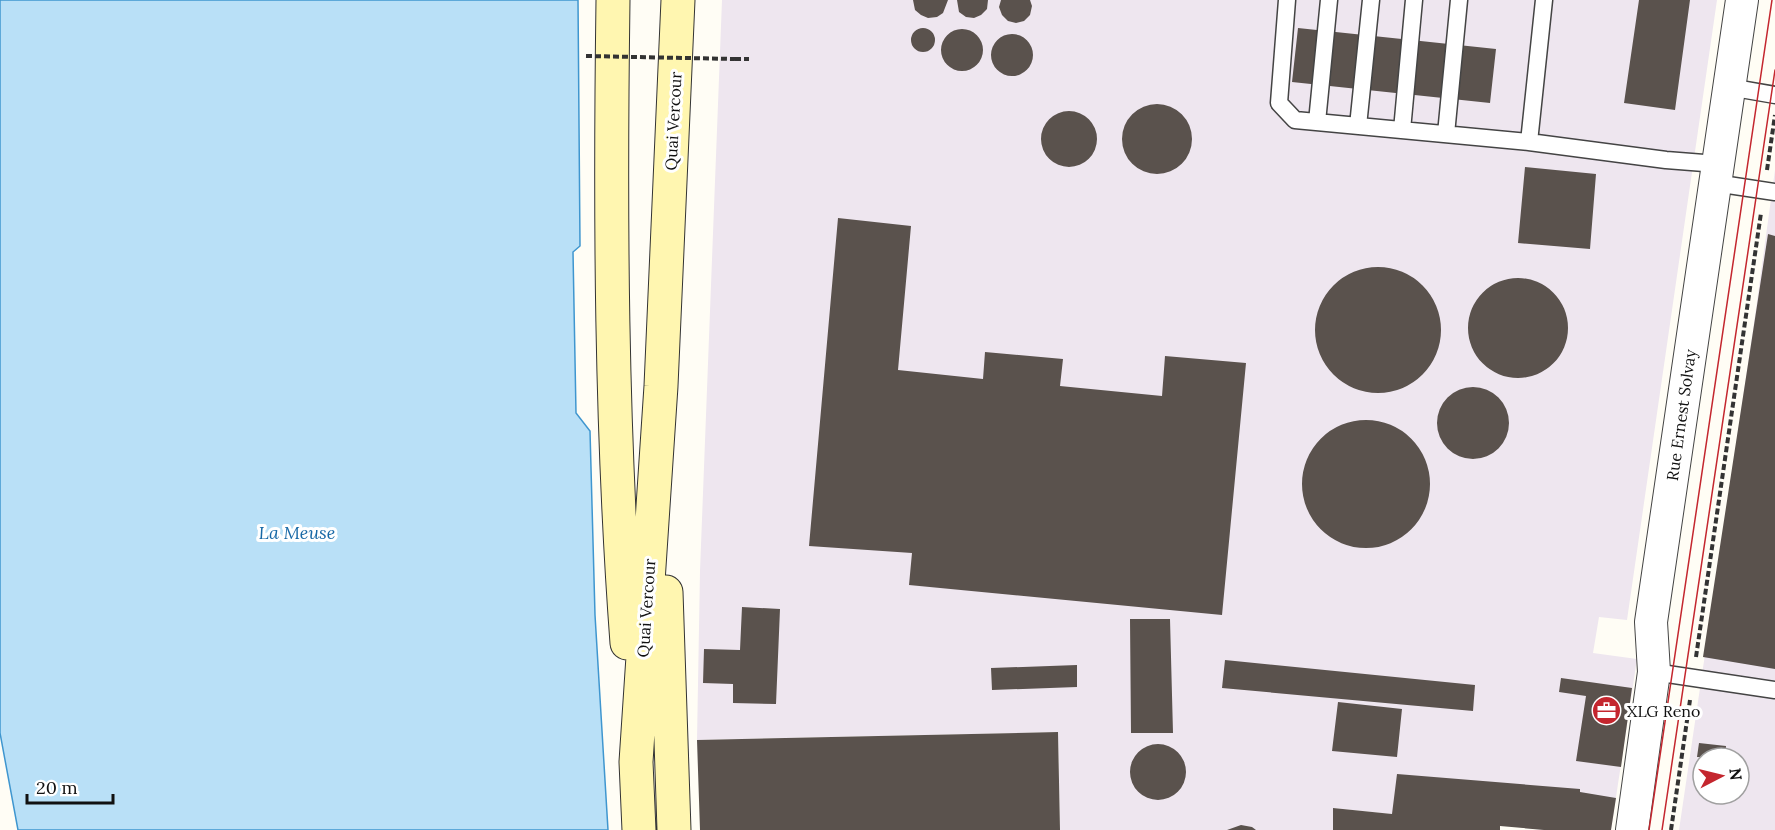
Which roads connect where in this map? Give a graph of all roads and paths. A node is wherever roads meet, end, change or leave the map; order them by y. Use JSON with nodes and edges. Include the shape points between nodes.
{"nodes":[{"id":1,"x":613,"y":0,"type":"edge"},
{"id":2,"x":678,"y":0,"type":"edge"},
{"id":3,"x":1287,"y":0,"type":"edge"},
{"id":4,"x":1329,"y":0,"type":"edge"},
{"id":5,"x":1371,"y":0,"type":"edge"},
{"id":6,"x":1414,"y":0,"type":"edge"},
{"id":7,"x":1459,"y":0,"type":"edge"},
{"id":8,"x":1544,"y":0,"type":"edge"},
{"id":9,"x":1742,"y":0,"type":"edge"},
{"id":10,"x":586,"y":56,"type":"dead end"},
{"id":11,"x":749,"y":59,"type":"dead end"},
{"id":12,"x":1729,"y":87,"type":"junction"},
{"id":13,"x":1775,"y":96,"type":"edge"},
{"id":14,"x":1775,"y":115,"type":"edge"},
{"id":15,"x":1317,"y":122,"type":"junction"},
{"id":16,"x":1358,"y":126,"type":"junction"},
{"id":17,"x":1402,"y":130,"type":"junction"},
{"id":18,"x":1446,"y":134,"type":"junction"},
{"id":19,"x":1529,"y":142,"type":"junction"},
{"id":20,"x":1716,"y":173,"type":"junction"},
{"id":21,"x":1769,"y":191,"type":"edge"},
{"id":22,"x":661,"y":386,"type":"junction"},
{"id":23,"x":1653,"y":677,"type":"junction"},
{"id":24,"x":1693,"y":678,"type":"junction"},
{"id":25,"x":1775,"y":690,"type":"edge"},
{"id":26,"x":636,"y":762,"type":"junction"},
{"id":27,"x":639,"y":830,"type":"edge"},
{"id":28,"x":674,"y":830,"type":"edge"},
{"id":29,"x":1632,"y":830,"type":"edge"},
{"id":30,"x":1671,"y":830,"type":"edge"}],
"edges":[{"from":1,"to":26,"type":"main road","via":[[611,184],[618,525]]},
{"from":2,"to":22,"type":"main road","name":"Quai Vercour"},
{"from":3,"to":15,"type":"lane","via":[[1278,103],[1295,120]]},
{"from":4,"to":15,"type":"lane"},
{"from":5,"to":16,"type":"lane"},
{"from":6,"to":17,"type":"lane"},
{"from":7,"to":18,"type":"lane"},
{"from":8,"to":19,"type":"lane"},
{"from":9,"to":12,"type":"street","name":"Rue Ernest Solvay"},
{"from":10,"to":11,"type":"path","bridge":true},
{"from":12,"to":13,"type":"lane"},
{"from":12,"to":20,"type":"street","name":"Rue Ernest Solvay"},
{"from":14,"to":21,"type":"path"},
{"from":15,"to":16,"type":"lane"},
{"from":16,"to":17,"type":"lane"},
{"from":17,"to":18,"type":"lane"},
{"from":18,"to":19,"type":"lane"},
{"from":19,"to":20,"type":"lane","via":[[1666,160]]},
{"from":20,"to":21,"type":"lane"},
{"from":20,"to":23,"type":"street","name":"Rue Ernest Solvay","via":[[1651,622]]},
{"from":21,"to":24,"type":"path"},
{"from":22,"to":26,"type":"main road","name":"Quai Vercour"},
{"from":22,"to":28,"type":"main road","name":"Quai Vercour"},
{"from":23,"to":24,"type":"lane"},
{"from":23,"to":29,"type":"street","name":"Rue Ernest Solvay"},
{"from":24,"to":25,"type":"lane"},
{"from":24,"to":30,"type":"path"},
{"from":26,"to":27,"type":"main road","name":"Quai Vercour"}]}
